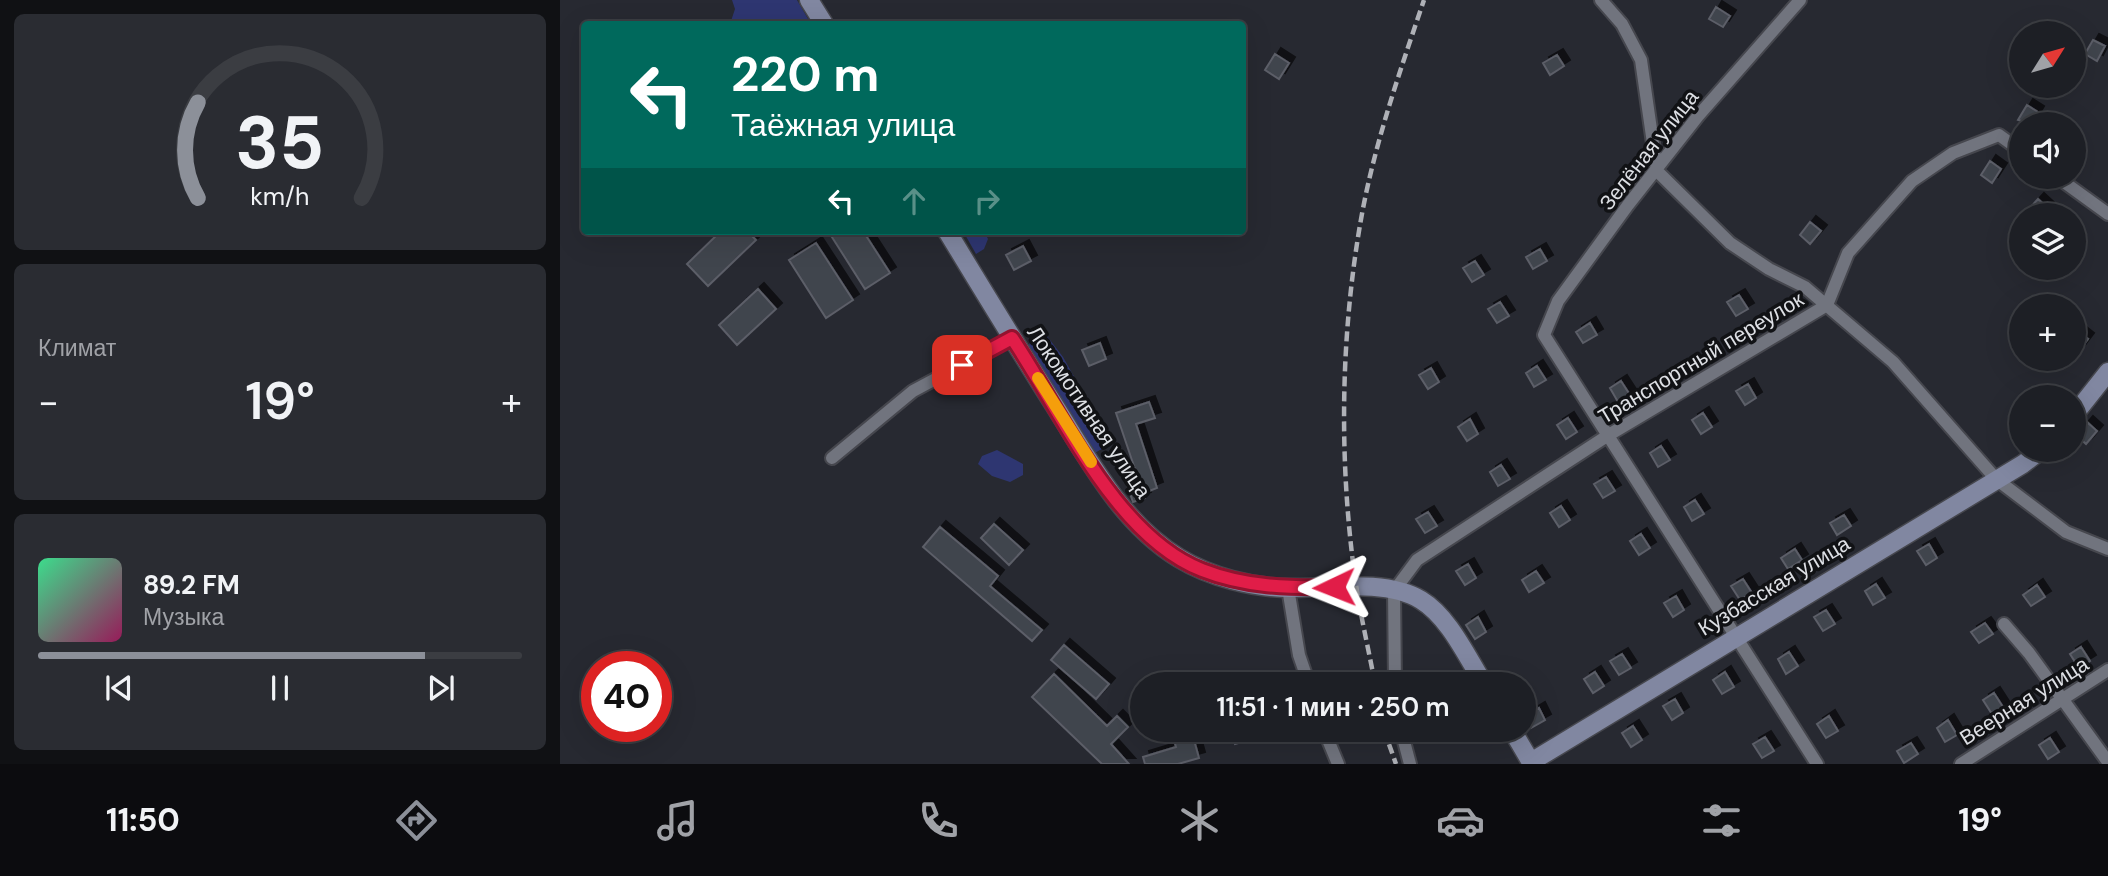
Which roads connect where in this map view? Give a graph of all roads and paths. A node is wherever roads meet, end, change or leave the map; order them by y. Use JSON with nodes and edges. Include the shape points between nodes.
{"nodes":[{"id":1,"x":809,"y":0,"type":"edge"},
{"id":2,"x":1601,"y":0,"type":"edge"},
{"id":3,"x":1800,"y":0,"type":"edge"},
{"id":4,"x":822,"y":21,"type":"edge"},
{"id":5,"x":2009,"y":143,"type":"edge"},
{"id":6,"x":1657,"y":172,"type":"junction"},
{"id":7,"x":2074,"y":189,"type":"edge"},
{"id":8,"x":2108,"y":214,"type":"edge"},
{"id":9,"x":949,"y":235,"type":"edge"},
{"id":10,"x":1828,"y":305,"type":"junction"},
{"id":11,"x":1012,"y":338,"type":"junction"},
{"id":12,"x":2108,"y":372,"type":"edge"},
{"id":13,"x":2086,"y":400,"type":"edge"},
{"id":14,"x":1608,"y":436,"type":"junction"},
{"id":15,"x":832,"y":458,"type":"dead end"},
{"id":16,"x":2023,"y":462,"type":"edge"},
{"id":17,"x":1996,"y":480,"type":"junction"},
{"id":18,"x":2108,"y":549,"type":"edge"},
{"id":19,"x":1288,"y":588,"type":"junction"},
{"id":20,"x":1394,"y":591,"type":"junction"},
{"id":21,"x":2004,"y":624,"type":"dead end"},
{"id":22,"x":1735,"y":636,"type":"junction"},
{"id":23,"x":2108,"y":670,"type":"edge"},
{"id":24,"x":1305,"y":672,"type":"edge"},
{"id":25,"x":1395,"y":672,"type":"edge"},
{"id":26,"x":1476,"y":672,"type":"edge"},
{"id":27,"x":2063,"y":702,"type":"junction"},
{"id":28,"x":1329,"y":742,"type":"edge"},
{"id":29,"x":1404,"y":742,"type":"edge"},
{"id":30,"x":1519,"y":742,"type":"edge"},
{"id":31,"x":2108,"y":762,"type":"edge"},
{"id":32,"x":1532,"y":763,"type":"edge"},
{"id":33,"x":1338,"y":764,"type":"edge"},
{"id":34,"x":1410,"y":764,"type":"edge"},
{"id":35,"x":1817,"y":764,"type":"edge"},
{"id":36,"x":1961,"y":764,"type":"edge"}],
"edges":[{"from":1,"to":4,"type":"street"},
{"from":2,"to":6,"type":"street","via":[[1622,24],[1641,60]]},
{"from":3,"to":6,"type":"street","name":"Зелёная улица","via":[[1698,116]]},
{"from":5,"to":10,"type":"street","name":"Транспортный переулок","via":[[1998,135],[1953,153],[1912,181],[1848,253]]},
{"from":6,"to":10,"type":"street","via":[[1730,243]]},
{"from":6,"to":14,"type":"street","name":"Зелёная улица","via":[[1558,300],[1544,335]]},
{"from":7,"to":8,"type":"street"},
{"from":9,"to":11,"type":"street","name":"Локомотивная улица"},
{"from":10,"to":14,"type":"street","name":"Транспортный переулок"},
{"from":10,"to":17,"type":"street","via":[[1893,362]]},
{"from":11,"to":15,"type":"street","via":[[914,391]]},
{"from":11,"to":19,"type":"street","name":"Локомотивная улица","via":[[1106,485],[1153,539],[1202,570],[1255,585]]},
{"from":12,"to":13,"type":"street"},
{"from":14,"to":20,"type":"street","name":"Транспортный переулок","via":[[1417,560]]},
{"from":14,"to":22,"type":"street"},
{"from":16,"to":17,"type":"street","name":"Кузбасская улица"},
{"from":17,"to":18,"type":"street","via":[[2066,533]]},
{"from":17,"to":22,"type":"street","name":"Кузбасская улица"},
{"from":19,"to":20,"type":"street","name":"Локомотивная улица","via":[[1356,586]]},
{"from":19,"to":24,"type":"street"},
{"from":20,"to":25,"type":"street"},
{"from":20,"to":26,"type":"street","name":"Локомотивная улица","via":[[1420,599],[1441,617]]},
{"from":21,"to":27,"type":"street"},
{"from":22,"to":32,"type":"street","name":"Кузбасская улица"},
{"from":22,"to":35,"type":"street"},
{"from":23,"to":27,"type":"street","name":"Веерная улица"},
{"from":27,"to":31,"type":"street"},
{"from":27,"to":36,"type":"street","name":"Веерная улица"},
{"from":28,"to":33,"type":"street"},
{"from":29,"to":34,"type":"street"},
{"from":30,"to":32,"type":"street"}]}
